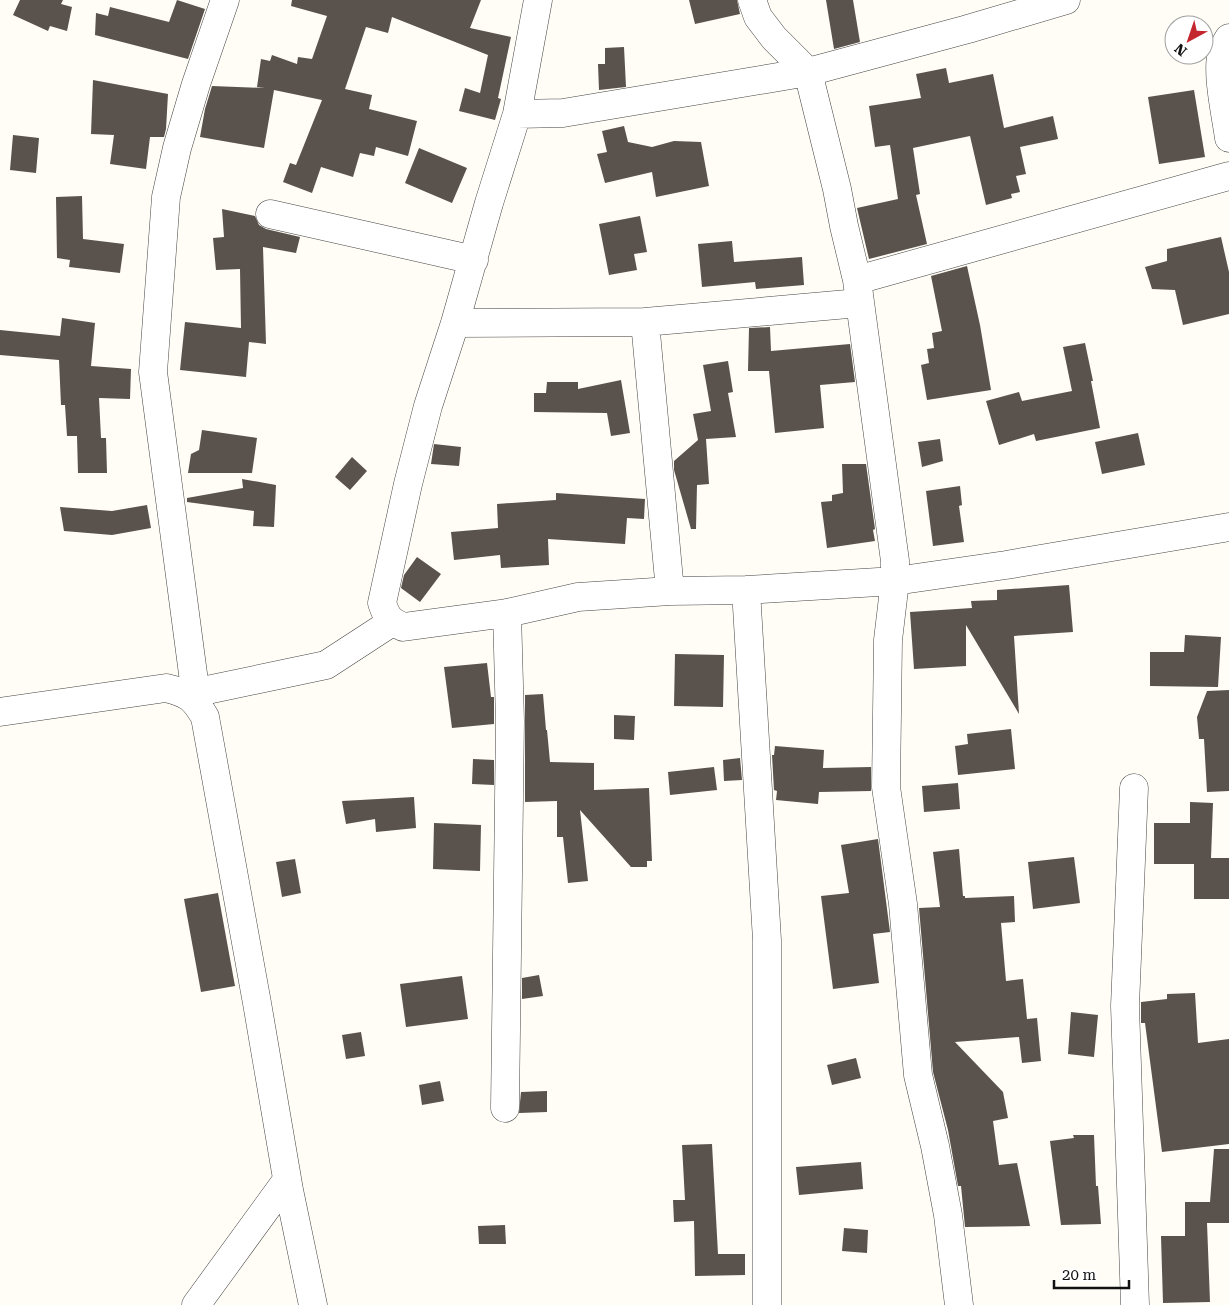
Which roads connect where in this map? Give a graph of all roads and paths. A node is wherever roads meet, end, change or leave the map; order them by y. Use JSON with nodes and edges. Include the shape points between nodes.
{"nodes":[{"id":1,"x":225,"y":0,"type":"edge"},
{"id":2,"x":538,"y":0,"type":"edge"},
{"id":3,"x":752,"y":0,"type":"edge"},
{"id":4,"x":1066,"y":0,"type":"edge"},
{"id":5,"x":1229,"y":38,"type":"edge"},
{"id":6,"x":808,"y":72,"type":"junction"},
{"id":7,"x":516,"y":114,"type":"junction"},
{"id":8,"x":1229,"y":138,"type":"edge"},
{"id":9,"x":1229,"y":176,"type":"edge"},
{"id":10,"x":270,"y":214,"type":"dead end"},
{"id":11,"x":474,"y":260,"type":"junction"},
{"id":12,"x":858,"y":291,"type":"junction"},
{"id":13,"x":645,"y":322,"type":"junction"},
{"id":14,"x":455,"y":323,"type":"junction"},
{"id":15,"x":1229,"y":527,"type":"edge"},
{"id":16,"x":895,"y":581,"type":"junction"},
{"id":17,"x":746,"y":590,"type":"junction"},
{"id":18,"x":670,"y":591,"type":"junction"},
{"id":19,"x":507,"y":613,"type":"junction"},
{"id":20,"x":392,"y":622,"type":"junction"},
{"id":21,"x":194,"y":697,"type":"junction"},
{"id":22,"x":0,"y":712,"type":"edge"},
{"id":23,"x":1134,"y":788,"type":"dead end"},
{"id":24,"x":506,"y":1108,"type":"dead end"},
{"id":25,"x":287,"y":1180,"type":"junction"},
{"id":26,"x":196,"y":1305,"type":"edge"},
{"id":27,"x":313,"y":1305,"type":"edge"},
{"id":28,"x":767,"y":1305,"type":"edge"},
{"id":29,"x":959,"y":1305,"type":"edge"},
{"id":30,"x":1135,"y":1305,"type":"edge"}],
"edges":[{"from":1,"to":21,"type":"street","via":[[196,84],[166,197],[152,372]]},
{"from":2,"to":7,"type":"street"},
{"from":3,"to":6,"type":"street","via":[[758,17],[774,38]]},
{"from":4,"to":6,"type":"street"},
{"from":5,"to":8,"type":"street","via":[[1221,54],[1221,82]]},
{"from":6,"to":7,"type":"street","via":[[563,114]]},
{"from":6,"to":12,"type":"street"},
{"from":7,"to":11,"type":"street"},
{"from":9,"to":12,"type":"street"},
{"from":10,"to":11,"type":"street"},
{"from":11,"to":14,"type":"street"},
{"from":12,"to":13,"type":"street"},
{"from":12,"to":16,"type":"street","via":[[895,561]]},
{"from":13,"to":14,"type":"street"},
{"from":13,"to":18,"type":"street"},
{"from":14,"to":20,"type":"street","via":[[428,406],[382,603]]},
{"from":15,"to":16,"type":"street"},
{"from":16,"to":17,"type":"street"},
{"from":16,"to":29,"type":"street","via":[[888,640],[886,787],[903,904],[918,1075],[948,1215]]},
{"from":17,"to":18,"type":"street"},
{"from":17,"to":28,"type":"street","via":[[767,940]]},
{"from":18,"to":19,"type":"street","via":[[578,597]]},
{"from":19,"to":20,"type":"street","via":[[403,627]]},
{"from":19,"to":24,"type":"street","via":[[510,721]]},
{"from":20,"to":21,"type":"street","via":[[326,665]]},
{"from":21,"to":22,"type":"street","via":[[166,688]]},
{"from":21,"to":25,"type":"street","via":[[205,717]]},
{"from":23,"to":30,"type":"street","via":[[1125,1006]]},
{"from":25,"to":26,"type":"street"},
{"from":25,"to":27,"type":"street"}]}
